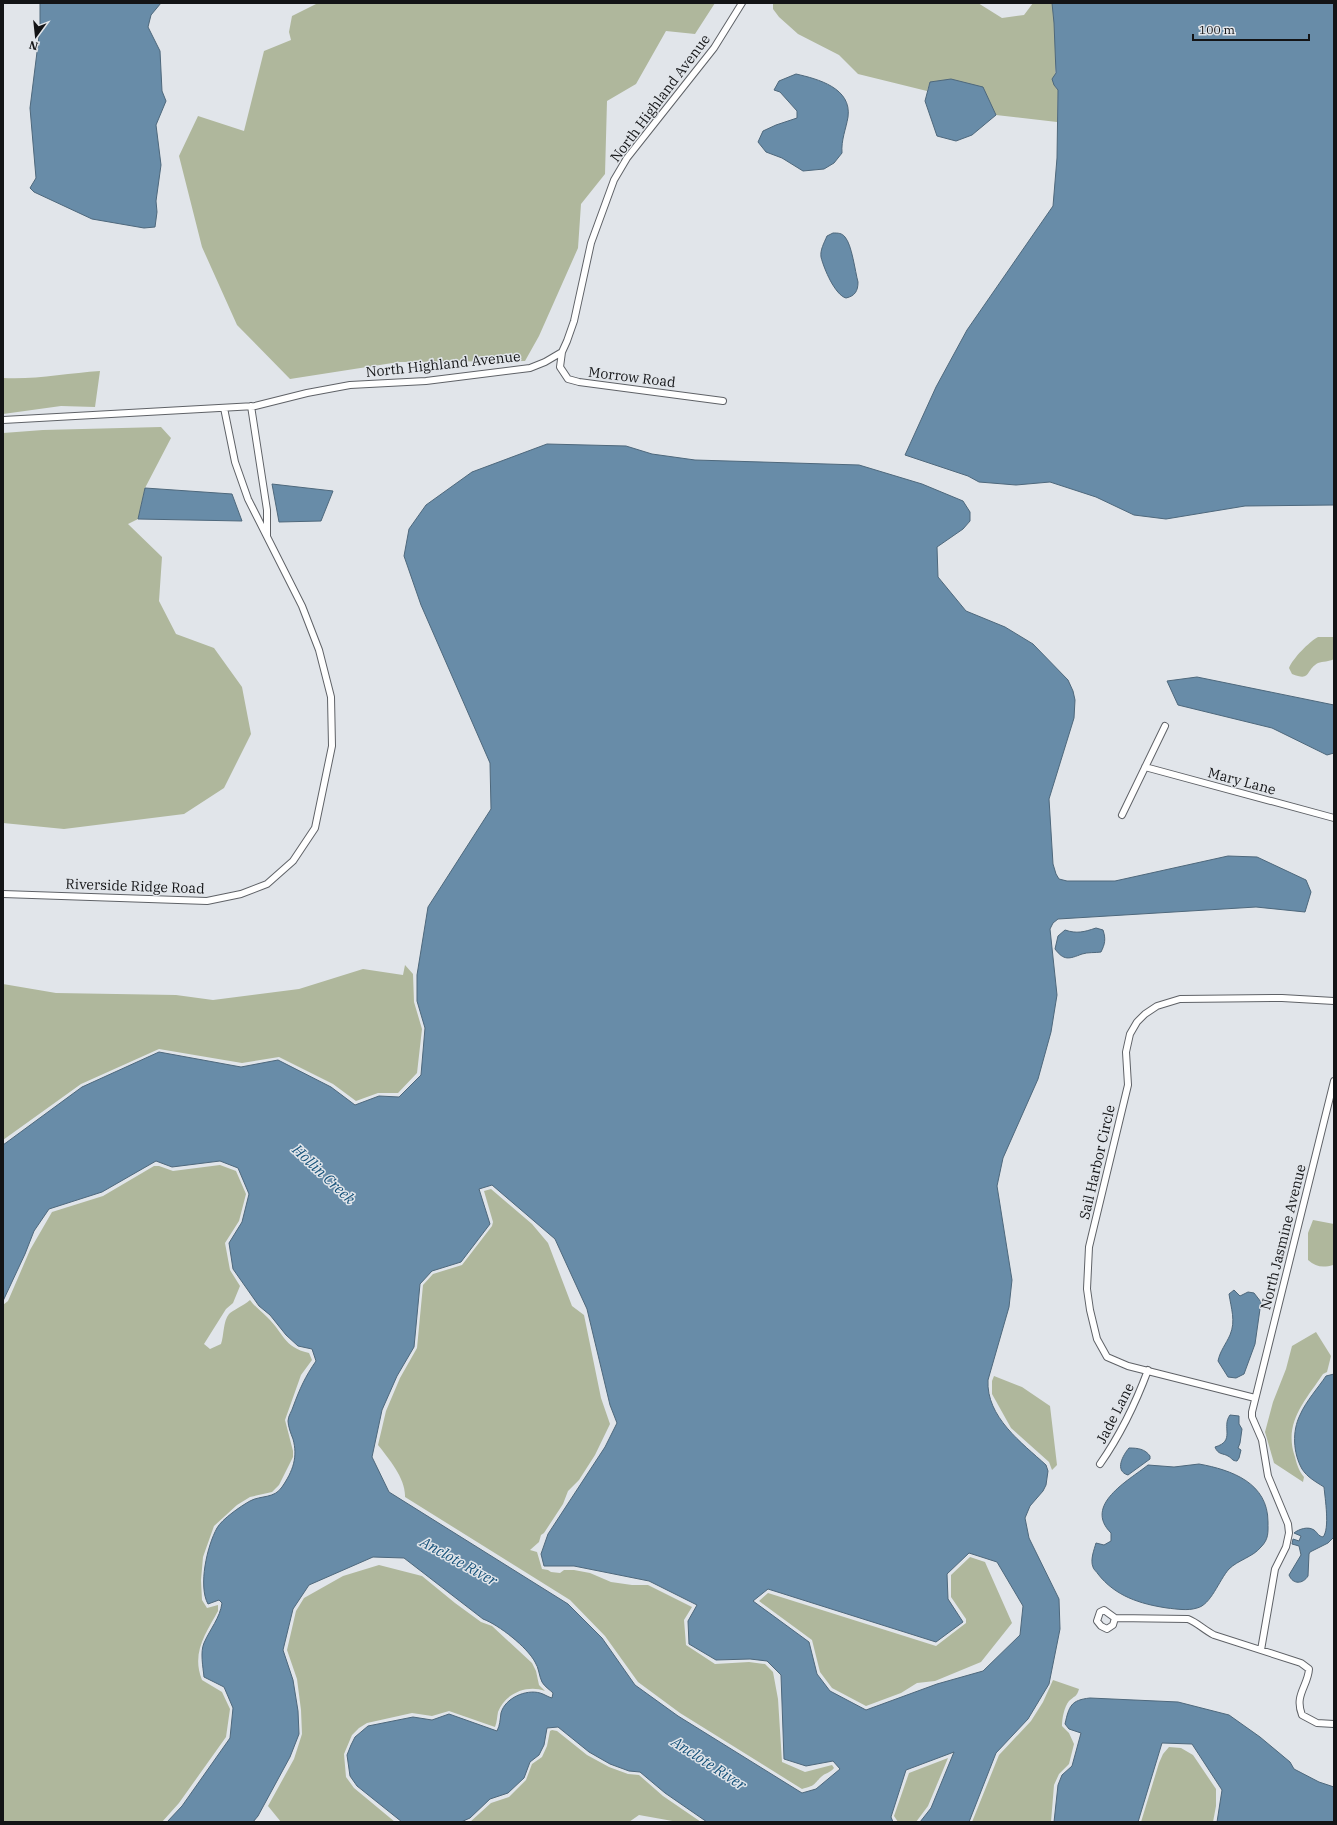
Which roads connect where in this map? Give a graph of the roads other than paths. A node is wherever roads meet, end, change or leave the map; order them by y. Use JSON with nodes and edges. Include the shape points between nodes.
{"nodes":[{"id":1,"x":742,"y":3,"type":"edge"},
{"id":2,"x":562,"y":352,"type":"junction"},
{"id":3,"x":723,"y":401,"type":"dead end"},
{"id":4,"x":251,"y":406,"type":"junction"},
{"id":5,"x":224,"y":408,"type":"junction"},
{"id":6,"x":3,"y":420,"type":"edge"},
{"id":7,"x":267,"y":537,"type":"junction"},
{"id":8,"x":1165,"y":726,"type":"dead end"},
{"id":9,"x":1145,"y":768,"type":"junction"},
{"id":10,"x":1122,"y":815,"type":"dead end"},
{"id":11,"x":1334,"y":818,"type":"edge"},
{"id":12,"x":3,"y":894,"type":"edge"},
{"id":13,"x":1334,"y":1002,"type":"edge"},
{"id":14,"x":1334,"y":1081,"type":"edge"},
{"id":15,"x":1148,"y":1370,"type":"junction"},
{"id":16,"x":1255,"y":1398,"type":"junction"},
{"id":17,"x":1100,"y":1464,"type":"dead end"},
{"id":18,"x":1115,"y":1618,"type":"dead end"},
{"id":19,"x":1262,"y":1650,"type":"junction"},
{"id":20,"x":1334,"y":1724,"type":"edge"}],
"edges":[{"from":1,"to":2,"type":"street","name":"North Highland Avenue","via":[[714,48],[627,158],[614,180],[591,243],[574,321]]},
{"from":2,"to":3,"type":"street","name":"Morrow Road","via":[[560,367],[568,379]]},
{"from":2,"to":4,"type":"street","name":"North Highland Avenue","via":[[530,368],[426,381],[350,385]]},
{"from":4,"to":5,"type":"street","name":"North Highland Avenue"},
{"from":4,"to":7,"type":"street","name":"Riverside Ridge Road","via":[[267,510]]},
{"from":5,"to":6,"type":"street","name":"North Highland Avenue"},
{"from":5,"to":7,"type":"street","name":"Riverside Ridge Road","via":[[235,462],[248,499]]},
{"from":7,"to":12,"type":"street","name":"Riverside Ridge Road","via":[[311,628],[331,697],[332,746],[319,814],[315,828],[293,861],[267,884],[241,894],[207,901]]},
{"from":8,"to":9,"type":"street"},
{"from":9,"to":10,"type":"street"},
{"from":9,"to":11,"type":"street","name":"Mary Lane"},
{"from":13,"to":15,"type":"street","name":"Sail Harbor Circle","via":[[1282,998],[1180,999],[1157,1006],[1136,1022],[1126,1052],[1128,1086],[1089,1247],[1087,1289],[1097,1339],[1107,1357],[1128,1366]]},
{"from":14,"to":16,"type":"street","name":"North Jasmine Avenue"},
{"from":15,"to":16,"type":"street","name":"Sail Harbor Circle"},
{"from":15,"to":17,"type":"street","name":"Jade Lane","via":[[1134,1407],[1116,1442]]},
{"from":16,"to":19,"type":"street","name":"North Jasmine Avenue","via":[[1252,1418],[1262,1440],[1268,1476],[1288,1524],[1289,1533],[1285,1551],[1275,1569]]},
{"from":18,"to":19,"type":"street","via":[[1188,1619],[1214,1635]]},
{"from":19,"to":20,"type":"street","via":[[1306,1666],[1309,1672],[1299,1704],[1302,1715],[1317,1722]]}]}
